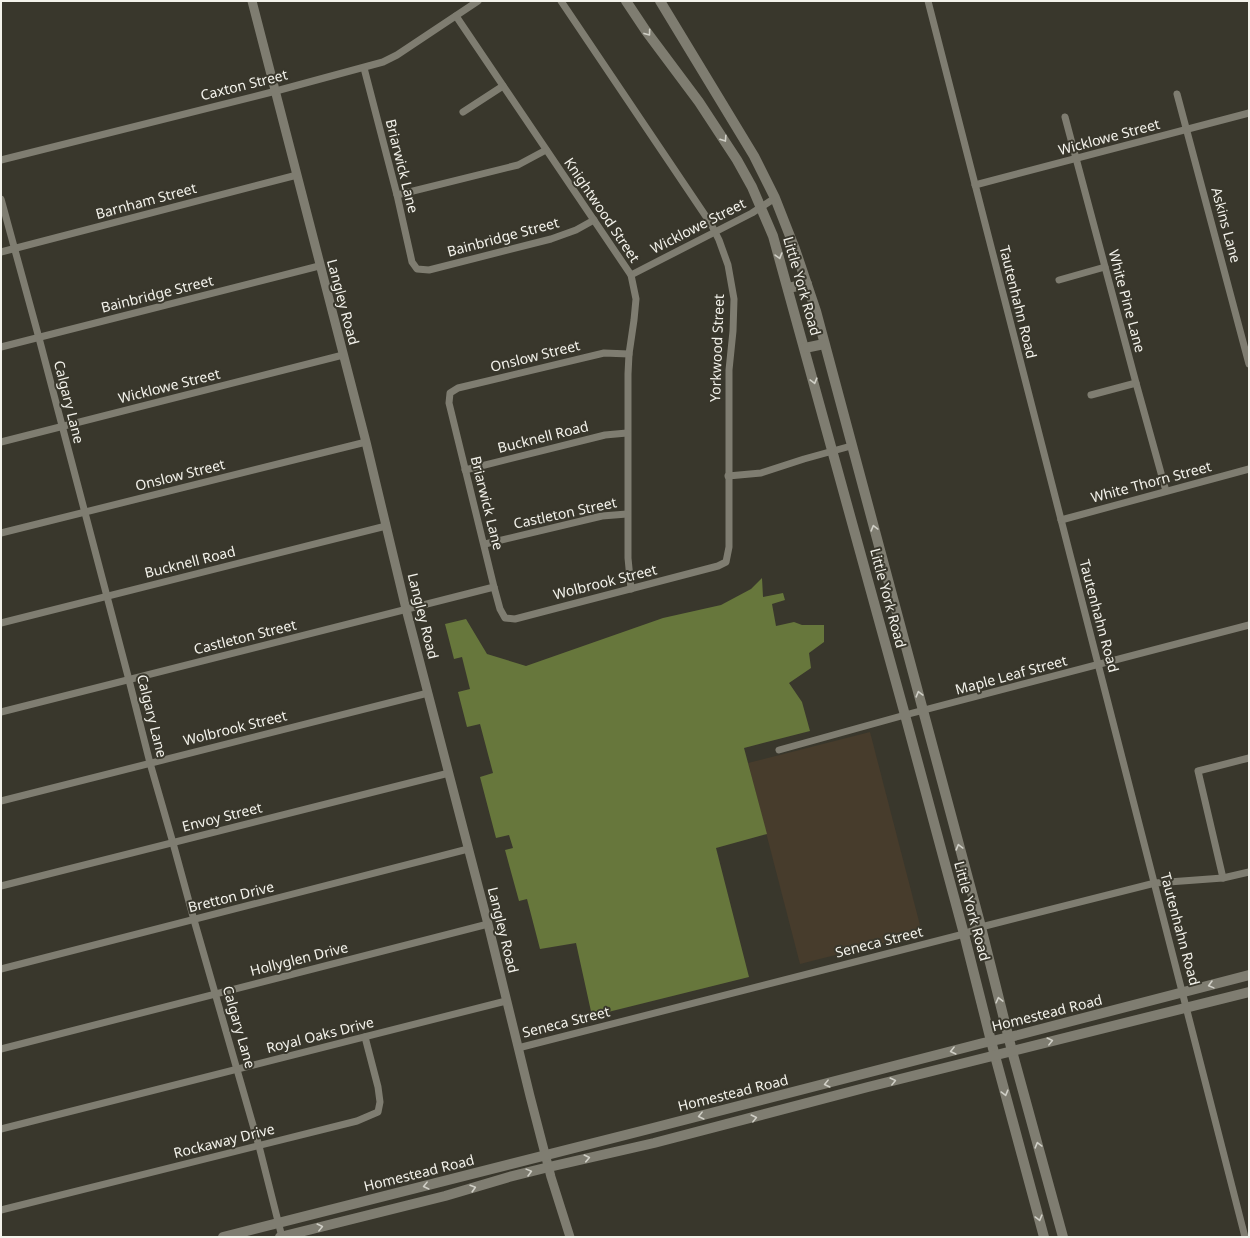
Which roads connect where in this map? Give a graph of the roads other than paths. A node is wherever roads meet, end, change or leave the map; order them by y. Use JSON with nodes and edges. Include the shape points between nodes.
{"nodes":[{"id":1,"x":252,"y":1,"type":"edge"},
{"id":2,"x":478,"y":1,"type":"edge"},
{"id":3,"x":560,"y":1,"type":"edge"},
{"id":4,"x":626,"y":1,"type":"edge"},
{"id":5,"x":660,"y":1,"type":"edge"},
{"id":6,"x":928,"y":1,"type":"edge"},
{"id":7,"x":456,"y":16,"type":"junction"},
{"id":8,"x":364,"y":68,"type":"junction"},
{"id":9,"x":503,"y":86,"type":"junction"},
{"id":10,"x":276,"y":91,"type":"junction"},
{"id":11,"x":1177,"y":94,"type":"dead end"},
{"id":12,"x":463,"y":112,"type":"dead end"},
{"id":13,"x":1249,"y":113,"type":"edge"},
{"id":14,"x":1065,"y":117,"type":"dead end"},
{"id":15,"x":1187,"y":129,"type":"junction"},
{"id":16,"x":546,"y":150,"type":"junction"},
{"id":17,"x":1076,"y":159,"type":"junction"},
{"id":18,"x":1,"y":160,"type":"edge"},
{"id":19,"x":297,"y":175,"type":"junction"},
{"id":20,"x":975,"y":185,"type":"junction"},
{"id":21,"x":397,"y":195,"type":"junction"},
{"id":22,"x":775,"y":198,"type":"junction"},
{"id":23,"x":1,"y":199,"type":"edge"},
{"id":24,"x":762,"y":208,"type":"junction"},
{"id":25,"x":594,"y":220,"type":"junction"},
{"id":26,"x":715,"y":232,"type":"junction"},
{"id":27,"x":15,"y":248,"type":"junction"},
{"id":28,"x":1,"y":252,"type":"edge"},
{"id":29,"x":319,"y":266,"type":"junction"},
{"id":30,"x":1105,"y":266,"type":"junction"},
{"id":31,"x":417,"y":269,"type":"joint"},
{"id":32,"x":631,"y":275,"type":"junction"},
{"id":33,"x":1059,"y":280,"type":"dead end"},
{"id":34,"x":806,"y":284,"type":"junction"},
{"id":35,"x":788,"y":288,"type":"junction"},
{"id":36,"x":39,"y":338,"type":"junction"},
{"id":37,"x":824,"y":344,"type":"junction"},
{"id":38,"x":1,"y":347,"type":"edge"},
{"id":39,"x":805,"y":348,"type":"junction"},
{"id":40,"x":629,"y":354,"type":"junction"},
{"id":41,"x":343,"y":355,"type":"junction"},
{"id":42,"x":1249,"y":364,"type":"edge"},
{"id":43,"x":1136,"y":384,"type":"junction"},
{"id":44,"x":450,"y":393,"type":"joint"},
{"id":45,"x":1092,"y":395,"type":"dead end"},
{"id":46,"x":62,"y":426,"type":"junction"},
{"id":47,"x":627,"y":433,"type":"junction"},
{"id":48,"x":1,"y":442,"type":"edge"},
{"id":49,"x":366,"y":442,"type":"junction"},
{"id":50,"x":851,"y":446,"type":"junction"},
{"id":51,"x":833,"y":451,"type":"junction"},
{"id":52,"x":1249,"y":469,"type":"edge"},
{"id":53,"x":465,"y":470,"type":"junction"},
{"id":54,"x":728,"y":476,"type":"junction"},
{"id":55,"x":1166,"y":491,"type":"junction"},
{"id":56,"x":84,"y":512,"type":"junction"},
{"id":57,"x":627,"y":514,"type":"junction"},
{"id":58,"x":1061,"y":520,"type":"junction"},
{"id":59,"x":386,"y":526,"type":"junction"},
{"id":60,"x":1,"y":533,"type":"edge"},
{"id":61,"x":485,"y":544,"type":"junction"},
{"id":62,"x":712,"y":568,"type":"joint"},
{"id":63,"x":887,"y":578,"type":"junction"},
{"id":64,"x":869,"y":583,"type":"junction"},
{"id":65,"x":494,"y":587,"type":"junction"},
{"id":66,"x":631,"y":589,"type":"junction"},
{"id":67,"x":107,"y":596,"type":"junction"},
{"id":68,"x":895,"y":605,"type":"junction"},
{"id":69,"x":406,"y":609,"type":"junction"},
{"id":70,"x":876,"y":609,"type":"junction"},
{"id":71,"x":505,"y":618,"type":"joint"},
{"id":72,"x":1,"y":623,"type":"edge"},
{"id":73,"x":1249,"y":625,"type":"edge"},
{"id":74,"x":1098,"y":665,"type":"junction"},
{"id":75,"x":130,"y":680,"type":"junction"},
{"id":76,"x":428,"y":693,"type":"junction"},
{"id":77,"x":923,"y":711,"type":"junction"},
{"id":78,"x":1,"y":712,"type":"edge"},
{"id":79,"x":906,"y":715,"type":"junction"},
{"id":80,"x":779,"y":750,"type":"dead end"},
{"id":81,"x":1249,"y":758,"type":"edge"},
{"id":82,"x":150,"y":763,"type":"junction"},
{"id":83,"x":449,"y":772,"type":"junction"},
{"id":84,"x":1,"y":801,"type":"edge"},
{"id":85,"x":174,"y":843,"type":"junction"},
{"id":86,"x":468,"y":849,"type":"junction"},
{"id":87,"x":1249,"y":872,"type":"edge"},
{"id":88,"x":1223,"y":878,"type":"junction"},
{"id":89,"x":1155,"y":884,"type":"junction"},
{"id":90,"x":1,"y":886,"type":"edge"},
{"id":91,"x":194,"y":920,"type":"junction"},
{"id":92,"x":488,"y":924,"type":"junction"},
{"id":93,"x":981,"y":928,"type":"junction"},
{"id":94,"x":964,"y":934,"type":"junction"},
{"id":95,"x":1,"y":970,"type":"edge"},
{"id":96,"x":1249,"y":976,"type":"edge"},
{"id":97,"x":1249,"y":992,"type":"edge"},
{"id":98,"x":1183,"y":993,"type":"junction"},
{"id":99,"x":216,"y":994,"type":"junction"},
{"id":100,"x":506,"y":1001,"type":"junction"},
{"id":101,"x":1187,"y":1007,"type":"junction"},
{"id":102,"x":365,"y":1037,"type":"junction"},
{"id":103,"x":1009,"y":1038,"type":"junction"},
{"id":104,"x":990,"y":1041,"type":"junction"},
{"id":105,"x":518,"y":1048,"type":"junction"},
{"id":106,"x":1,"y":1049,"type":"edge"},
{"id":107,"x":1012,"y":1051,"type":"junction"},
{"id":108,"x":995,"y":1055,"type":"junction"},
{"id":109,"x":238,"y":1070,"type":"junction"},
{"id":110,"x":864,"y":1074,"type":"junction"},
{"id":111,"x":868,"y":1087,"type":"junction"},
{"id":112,"x":1,"y":1129,"type":"edge"},
{"id":113,"x":649,"y":1129,"type":"junction"},
{"id":114,"x":654,"y":1143,"type":"junction"},
{"id":115,"x":259,"y":1146,"type":"junction"},
{"id":116,"x":546,"y":1156,"type":"junction"},
{"id":117,"x":548,"y":1166,"type":"junction"},
{"id":118,"x":1044,"y":1167,"type":"junction"},
{"id":119,"x":1026,"y":1171,"type":"junction"},
{"id":120,"x":442,"y":1182,"type":"junction"},
{"id":121,"x":445,"y":1196,"type":"junction"},
{"id":122,"x":379,"y":1198,"type":"junction"},
{"id":123,"x":1,"y":1210,"type":"edge"},
{"id":124,"x":383,"y":1212,"type":"junction"},
{"id":125,"x":278,"y":1223,"type":"junction"},
{"id":126,"x":223,"y":1237,"type":"edge"},
{"id":127,"x":281,"y":1237,"type":"edge"},
{"id":128,"x":570,"y":1237,"type":"edge"},
{"id":129,"x":1044,"y":1237,"type":"edge"},
{"id":130,"x":1063,"y":1237,"type":"edge"},
{"id":131,"x":1245,"y":1237,"type":"edge"}],
"edges":[{"from":1,"to":10,"type":"street","name":"Langley Road"},
{"from":2,"to":7,"type":"street","name":"Caxton Street"},
{"from":3,"to":26,"type":"street","name":"Yorkwood Street"},
{"from":4,"to":24,"type":"main road","name":"Little York Road","one_way":true,"via":[[721,135]]},
{"from":5,"to":22,"type":"main road","name":"Little York Road","via":[[754,156]]},
{"from":6,"to":20,"type":"street","name":"Tautenhahn Road"},
{"from":7,"to":8,"type":"street","name":"Caxton Street","via":[[397,56]]},
{"from":7,"to":9,"type":"street","name":"Knightwood Street"},
{"from":8,"to":10,"type":"street","name":"Caxton Street"},
{"from":8,"to":21,"type":"street","name":"Briarwick Lane"},
{"from":9,"to":12,"type":"street"},
{"from":9,"to":16,"type":"street","name":"Knightwood Street"},
{"from":10,"to":18,"type":"street","name":"Caxton Street"},
{"from":10,"to":19,"type":"street","name":"Langley Road"},
{"from":11,"to":15,"type":"street","name":"Askins Lane"},
{"from":13,"to":15,"type":"street","name":"Wicklowe Street"},
{"from":14,"to":17,"type":"street","name":"White Pine Lane"},
{"from":15,"to":17,"type":"street","name":"Wicklowe Street"},
{"from":15,"to":42,"type":"street","name":"Askins Lane"},
{"from":16,"to":21,"type":"street","via":[[518,165]]},
{"from":16,"to":25,"type":"street","name":"Knightwood Street"},
{"from":17,"to":20,"type":"street","name":"Wicklowe Street"},
{"from":17,"to":30,"type":"street","name":"White Pine Lane"},
{"from":19,"to":27,"type":"street","name":"Barnham Street"},
{"from":19,"to":29,"type":"street","name":"Langley Road"},
{"from":20,"to":58,"type":"street","name":"Tautenhahn Road"},
{"from":21,"to":31,"type":"street","name":"Briarwick Lane","via":[[412,262]]},
{"from":22,"to":24,"type":"street","name":"Wicklowe Street"},
{"from":22,"to":34,"type":"main road","name":"Little York Road"},
{"from":23,"to":27,"type":"street","name":"Calgary Lane"},
{"from":24,"to":26,"type":"street","name":"Wicklowe Street"},
{"from":24,"to":35,"type":"main road","name":"Little York Road","one_way":true},
{"from":25,"to":31,"type":"street","name":"Bainbridge Street","via":[[551,240],[429,270]]},
{"from":25,"to":32,"type":"street","name":"Knightwood Street"},
{"from":26,"to":32,"type":"street","name":"Wicklowe Street"},
{"from":26,"to":54,"type":"street","name":"Yorkwood Street","via":[[728,265],[734,299],[729,370]]},
{"from":27,"to":28,"type":"street","name":"Barnham Street"},
{"from":27,"to":36,"type":"street","name":"Calgary Lane"},
{"from":29,"to":36,"type":"street","name":"Bainbridge Street"},
{"from":29,"to":41,"type":"street","name":"Langley Road"},
{"from":30,"to":33,"type":"street"},
{"from":30,"to":43,"type":"street","name":"White Pine Lane"},
{"from":32,"to":40,"type":"street","name":"Knightwood Street","via":[[636,299]]},
{"from":34,"to":35,"type":"main road"},
{"from":34,"to":37,"type":"main road","name":"Little York Road"},
{"from":35,"to":39,"type":"main road","name":"Little York Road"},
{"from":36,"to":38,"type":"street","name":"Bainbridge Street"},
{"from":36,"to":46,"type":"street","name":"Calgary Lane"},
{"from":37,"to":39,"type":"main road"},
{"from":37,"to":50,"type":"main road","name":"Little York Road"},
{"from":39,"to":51,"type":"main road","name":"Little York Road","one_way":true},
{"from":40,"to":44,"type":"street","name":"Onslow Street","via":[[604,353],[458,388]]},
{"from":40,"to":47,"type":"street","name":"Knightwood Street"},
{"from":41,"to":46,"type":"street","name":"Wicklowe Street"},
{"from":41,"to":49,"type":"street","name":"Langley Road"},
{"from":43,"to":45,"type":"street"},
{"from":43,"to":55,"type":"street","name":"White Pine Lane"},
{"from":44,"to":53,"type":"street","name":"Briarwick Lane","via":[[449,403]]},
{"from":46,"to":48,"type":"street","name":"Wicklowe Street"},
{"from":46,"to":56,"type":"street","name":"Calgary Lane"},
{"from":47,"to":53,"type":"street","name":"Bucknell Road","via":[[605,435]]},
{"from":47,"to":57,"type":"street","name":"Knightwood Street"},
{"from":49,"to":56,"type":"street","name":"Onslow Street"},
{"from":49,"to":59,"type":"street","name":"Langley Road"},
{"from":50,"to":51,"type":"street"},
{"from":63,"to":50,"type":"main road","name":"Little York Road","one_way":true},
{"from":51,"to":54,"type":"street","via":[[761,473]]},
{"from":51,"to":64,"type":"main road","name":"Little York Road"},
{"from":52,"to":55,"type":"street","name":"White Thorn Street"},
{"from":53,"to":61,"type":"street","name":"Briarwick Lane"},
{"from":54,"to":62,"type":"street","name":"Yorkwood Street","via":[[729,547],[726,562]]},
{"from":55,"to":58,"type":"street","name":"White Thorn Street"},
{"from":56,"to":60,"type":"street","name":"Onslow Street"},
{"from":56,"to":67,"type":"street","name":"Calgary Lane"},
{"from":57,"to":61,"type":"street","name":"Castleton Street","via":[[602,516]]},
{"from":57,"to":66,"type":"street","name":"Knightwood Street"},
{"from":58,"to":74,"type":"street","name":"Tautenhahn Road"},
{"from":59,"to":67,"type":"street","name":"Bucknell Road"},
{"from":59,"to":69,"type":"street","name":"Langley Road"},
{"from":61,"to":65,"type":"street","name":"Briarwick Lane"},
{"from":62,"to":66,"type":"street","name":"Wolbrook Street"},
{"from":63,"to":64,"type":"main road"},
{"from":63,"to":68,"type":"main road","name":"Little York Road"},
{"from":64,"to":70,"type":"main road","name":"Little York Road"},
{"from":65,"to":69,"type":"street","name":"Castleton Street"},
{"from":65,"to":71,"type":"street","name":"Briarwick Lane"},
{"from":66,"to":71,"type":"street","name":"Wolbrook Street","via":[[515,619]]},
{"from":67,"to":72,"type":"street","name":"Bucknell Road"},
{"from":67,"to":75,"type":"street","name":"Calgary Lane"},
{"from":68,"to":70,"type":"main road"},
{"from":77,"to":68,"type":"main road","name":"Little York Road","one_way":true},
{"from":69,"to":75,"type":"street","name":"Castleton Street"},
{"from":69,"to":76,"type":"street","name":"Langley Road"},
{"from":70,"to":79,"type":"main road","name":"Little York Road"},
{"from":73,"to":74,"type":"street","name":"Maple Leaf Street"},
{"from":74,"to":77,"type":"street","name":"Maple Leaf Street"},
{"from":74,"to":89,"type":"street","name":"Tautenhahn Road"},
{"from":75,"to":78,"type":"street","name":"Castleton Street"},
{"from":75,"to":82,"type":"street","name":"Calgary Lane"},
{"from":76,"to":82,"type":"street","name":"Wolbrook Street"},
{"from":76,"to":83,"type":"street","name":"Langley Road"},
{"from":77,"to":79,"type":"street","name":"Maple Leaf Street"},
{"from":93,"to":77,"type":"main road","name":"Little York Road","one_way":true},
{"from":79,"to":80,"type":"street","name":"Maple Leaf Street"},
{"from":79,"to":94,"type":"main road","name":"Little York Road"},
{"from":81,"to":88,"type":"street","via":[[1198,771]]},
{"from":82,"to":84,"type":"street","name":"Wolbrook Street"},
{"from":82,"to":85,"type":"street","name":"Calgary Lane"},
{"from":83,"to":85,"type":"street","name":"Envoy Street"},
{"from":83,"to":86,"type":"street","name":"Langley Road"},
{"from":85,"to":90,"type":"street","name":"Envoy Street"},
{"from":85,"to":91,"type":"street","name":"Calgary Lane"},
{"from":86,"to":91,"type":"street","name":"Bretton Drive"},
{"from":86,"to":92,"type":"street","name":"Langley Road"},
{"from":87,"to":88,"type":"street","name":"Seneca Street"},
{"from":88,"to":89,"type":"street","name":"Seneca Street"},
{"from":89,"to":93,"type":"street","name":"Seneca Street"},
{"from":89,"to":98,"type":"street","name":"Tautenhahn Road"},
{"from":91,"to":95,"type":"street","name":"Bretton Drive"},
{"from":91,"to":99,"type":"street","name":"Calgary Lane"},
{"from":92,"to":99,"type":"street","name":"Hollyglen Drive"},
{"from":92,"to":100,"type":"street","name":"Langley Road"},
{"from":93,"to":94,"type":"street","name":"Seneca Street"},
{"from":103,"to":93,"type":"main road","name":"Little York Road","one_way":true},
{"from":94,"to":104,"type":"main road","name":"Little York Road"},
{"from":94,"to":105,"type":"street","name":"Seneca Street"},
{"from":96,"to":98,"type":"main road","name":"Homestead Road","one_way":true},
{"from":97,"to":101,"type":"main road","name":"Homestead Road"},
{"from":98,"to":101,"type":"street","name":"Tautenhahn Road"},
{"from":98,"to":103,"type":"main road","name":"Homestead Road"},
{"from":99,"to":106,"type":"street","name":"Hollyglen Drive"},
{"from":99,"to":109,"type":"street","name":"Calgary Lane"},
{"from":100,"to":102,"type":"street","name":"Royal Oaks Drive"},
{"from":100,"to":105,"type":"street","name":"Langley Road"},
{"from":107,"to":101,"type":"main road","name":"Homestead Road","one_way":true},
{"from":101,"to":131,"type":"street","name":"Tautenhahn Road"},
{"from":102,"to":109,"type":"street","name":"Royal Oaks Drive"},
{"from":102,"to":115,"type":"street","name":"Rockaway Drive","via":[[378,1087],[378,1112],[357,1121]]},
{"from":103,"to":104,"type":"main road","name":"Homestead Road"},
{"from":103,"to":107,"type":"main road","name":"Little York Road"},
{"from":104,"to":108,"type":"main road","name":"Little York Road"},
{"from":104,"to":110,"type":"main road","name":"Homestead Road","one_way":true},
{"from":105,"to":116,"type":"street","name":"Langley Road"},
{"from":107,"to":108,"type":"main road","name":"Homestead Road"},
{"from":118,"to":107,"type":"main road","name":"Little York Road","one_way":true},
{"from":111,"to":108,"type":"main road","name":"Homestead Road","one_way":true},
{"from":108,"to":119,"type":"main road","name":"Little York Road","one_way":true},
{"from":109,"to":112,"type":"street","name":"Royal Oaks Drive"},
{"from":109,"to":115,"type":"street","name":"Calgary Lane"},
{"from":110,"to":111,"type":"main road"},
{"from":110,"to":113,"type":"main road","name":"Homestead Road","one_way":true},
{"from":114,"to":111,"type":"main road","name":"Homestead Road","one_way":true},
{"from":113,"to":114,"type":"main road"},
{"from":113,"to":116,"type":"main road","name":"Homestead Road"},
{"from":117,"to":114,"type":"main road","name":"Homestead Road","one_way":true},
{"from":115,"to":123,"type":"street","name":"Rockaway Drive"},
{"from":115,"to":125,"type":"street","name":"Calgary Lane"},
{"from":116,"to":117,"type":"street","name":"Langley Road"},
{"from":116,"to":120,"type":"main road","name":"Homestead Road"},
{"from":121,"to":117,"type":"main road","name":"Homestead Road","one_way":true},
{"from":117,"to":128,"type":"street","name":"Langley Road"},
{"from":118,"to":119,"type":"main road"},
{"from":118,"to":130,"type":"main road","name":"Little York Road"},
{"from":119,"to":129,"type":"main road","name":"Little York Road","one_way":true},
{"from":120,"to":121,"type":"main road"},
{"from":120,"to":122,"type":"main road","name":"Homestead Road","one_way":true},
{"from":121,"to":124,"type":"main road","name":"Homestead Road"},
{"from":122,"to":124,"type":"main road"},
{"from":122,"to":125,"type":"main road","name":"Homestead Road"},
{"from":127,"to":124,"type":"main road","name":"Homestead Road","one_way":true},
{"from":125,"to":126,"type":"main road","name":"Homestead Road"},
{"from":125,"to":127,"type":"street","name":"Calgary Lane"}]}
